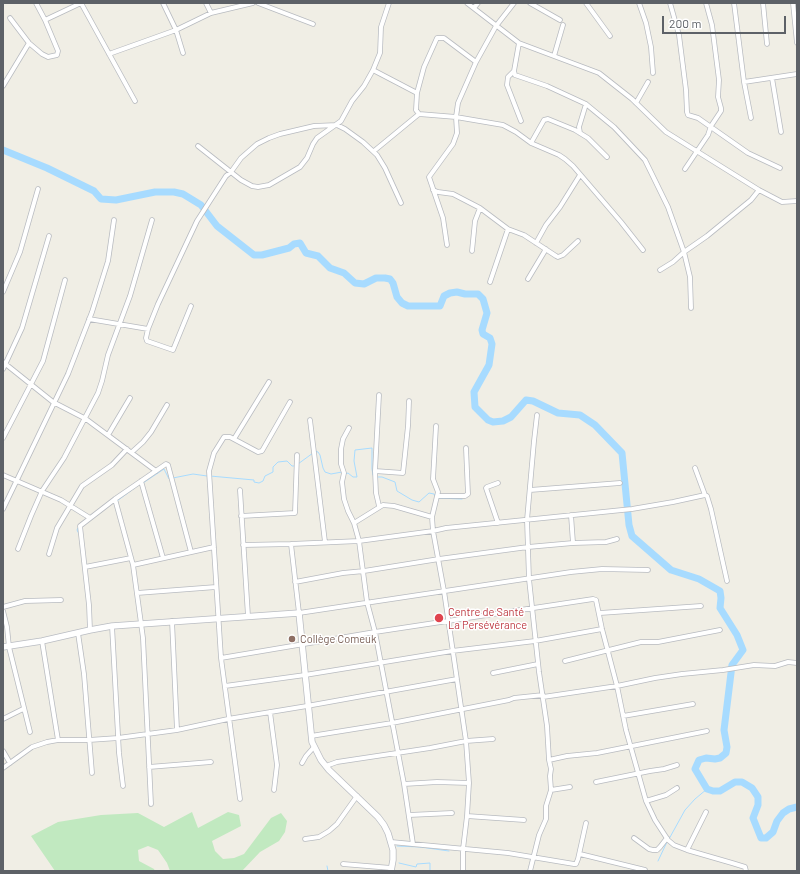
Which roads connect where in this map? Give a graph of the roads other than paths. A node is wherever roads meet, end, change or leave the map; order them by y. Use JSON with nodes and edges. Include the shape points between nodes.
{"nodes":[{"id":1,"x":36,"y":3,"type":"edge"},
{"id":2,"x":163,"y":3,"type":"edge"},
{"id":3,"x":206,"y":3,"type":"edge"},
{"id":4,"x":252,"y":3,"type":"edge"},
{"id":5,"x":258,"y":3,"type":"edge"},
{"id":6,"x":389,"y":3,"type":"edge"},
{"id":7,"x":467,"y":3,"type":"edge"},
{"id":8,"x":478,"y":3,"type":"edge"},
{"id":9,"x":514,"y":3,"type":"edge"},
{"id":10,"x":530,"y":3,"type":"edge"},
{"id":11,"x":586,"y":3,"type":"edge"},
{"id":12,"x":639,"y":3,"type":"edge"},
{"id":13,"x":670,"y":3,"type":"edge"},
{"id":14,"x":706,"y":3,"type":"edge"},
{"id":15,"x":734,"y":3,"type":"edge"},
{"id":16,"x":763,"y":3,"type":"edge"},
{"id":17,"x":793,"y":3,"type":"edge"},
{"id":18,"x":474,"y":8,"type":"junction"},
{"id":19,"x":211,"y":13,"type":"junction"},
{"id":20,"x":10,"y":18,"type":"dead end"},
{"id":21,"x":45,"y":20,"type":"junction"},
{"id":22,"x":560,"y":20,"type":"dead end"},
{"id":23,"x":313,"y":24,"type":"dead end"},
{"id":24,"x":563,"y":25,"type":"dead end"},
{"id":25,"x":496,"y":26,"type":"junction"},
{"id":26,"x":176,"y":30,"type":"junction"},
{"id":27,"x":610,"y":36,"type":"dead end"},
{"id":28,"x":797,"y":42,"type":"edge"},
{"id":29,"x":29,"y":43,"type":"junction"},
{"id":30,"x":519,"y":43,"type":"junction"},
{"id":31,"x":767,"y":44,"type":"dead end"},
{"id":32,"x":184,"y":53,"type":"dead end"},
{"id":33,"x":109,"y":54,"type":"junction"},
{"id":34,"x":554,"y":56,"type":"junction"},
{"id":35,"x":476,"y":62,"type":"junction"},
{"id":36,"x":373,"y":70,"type":"junction"},
{"id":37,"x":514,"y":71,"type":"junction"},
{"id":38,"x":653,"y":73,"type":"dead end"},
{"id":39,"x":797,"y":74,"type":"edge"},
{"id":40,"x":772,"y":78,"type":"junction"},
{"id":41,"x":648,"y":82,"type":"dead end"},
{"id":42,"x":744,"y":82,"type":"junction"},
{"id":43,"x":3,"y":86,"type":"edge"},
{"id":44,"x":417,"y":92,"type":"junction"},
{"id":45,"x":134,"y":102,"type":"dead end"},
{"id":46,"x":636,"y":103,"type":"junction"},
{"id":47,"x":586,"y":104,"type":"junction"},
{"id":48,"x":419,"y":114,"type":"junction"},
{"id":49,"x":456,"y":118,"type":"junction"},
{"id":50,"x":751,"y":118,"type":"dead end"},
{"id":51,"x":521,"y":121,"type":"dead end"},
{"id":52,"x":337,"y":125,"type":"junction"},
{"id":53,"x":711,"y":126,"type":"junction"},
{"id":54,"x":781,"y":132,"type":"dead end"},
{"id":55,"x":580,"y":134,"type":"junction"},
{"id":56,"x":531,"y":143,"type":"junction"},
{"id":57,"x":198,"y":146,"type":"dead end"},
{"id":58,"x":374,"y":151,"type":"junction"},
{"id":59,"x":696,"y":152,"type":"junction"},
{"id":60,"x":607,"y":157,"type":"dead end"},
{"id":61,"x":780,"y":168,"type":"dead end"},
{"id":62,"x":684,"y":169,"type":"dead end"},
{"id":63,"x":231,"y":172,"type":"junction"},
{"id":64,"x":580,"y":175,"type":"junction"},
{"id":65,"x":38,"y":189,"type":"dead end"},
{"id":66,"x":432,"y":190,"type":"junction"},
{"id":67,"x":759,"y":190,"type":"junction"},
{"id":68,"x":797,"y":201,"type":"edge"},
{"id":69,"x":401,"y":203,"type":"dead end"},
{"id":70,"x":480,"y":208,"type":"junction"},
{"id":71,"x":114,"y":220,"type":"dead end"},
{"id":72,"x":152,"y":220,"type":"dead end"},
{"id":73,"x":508,"y":229,"type":"junction"},
{"id":74,"x":49,"y":236,"type":"dead end"},
{"id":75,"x":578,"y":241,"type":"dead end"},
{"id":76,"x":536,"y":243,"type":"junction"},
{"id":77,"x":447,"y":245,"type":"dead end"},
{"id":78,"x":546,"y":249,"type":"junction"},
{"id":79,"x":643,"y":250,"type":"dead end"},
{"id":80,"x":472,"y":251,"type":"dead end"},
{"id":81,"x":684,"y":252,"type":"junction"},
{"id":82,"x":660,"y":270,"type":"dead end"},
{"id":83,"x":528,"y":279,"type":"dead end"},
{"id":84,"x":64,"y":280,"type":"dead end"},
{"id":85,"x":490,"y":282,"type":"dead end"},
{"id":86,"x":3,"y":292,"type":"edge"},
{"id":87,"x":190,"y":306,"type":"dead end"},
{"id":88,"x":691,"y":308,"type":"dead end"},
{"id":89,"x":89,"y":319,"type":"junction"},
{"id":90,"x":120,"y":325,"type":"junction"},
{"id":91,"x":148,"y":329,"type":"junction"},
{"id":92,"x":4,"y":363,"type":"edge"},
{"id":93,"x":3,"y":369,"type":"edge"},
{"id":94,"x":269,"y":382,"type":"dead end"},
{"id":95,"x":30,"y":383,"type":"junction"},
{"id":96,"x":379,"y":395,"type":"dead end"},
{"id":97,"x":130,"y":398,"type":"dead end"},
{"id":98,"x":409,"y":401,"type":"dead end"},
{"id":99,"x":54,"y":402,"type":"junction"},
{"id":100,"x":290,"y":402,"type":"dead end"},
{"id":101,"x":167,"y":405,"type":"dead end"},
{"id":102,"x":537,"y":415,"type":"dead end"},
{"id":103,"x":86,"y":419,"type":"junction"},
{"id":104,"x":310,"y":420,"type":"dead end"},
{"id":105,"x":436,"y":426,"type":"dead end"},
{"id":106,"x":349,"y":428,"type":"dead end"},
{"id":107,"x":108,"y":435,"type":"junction"},
{"id":108,"x":3,"y":438,"type":"edge"},
{"id":109,"x":234,"y":439,"type":"junction"},
{"id":110,"x":466,"y":448,"type":"dead end"},
{"id":111,"x":127,"y":449,"type":"junction"},
{"id":112,"x":132,"y":452,"type":"junction"},
{"id":113,"x":297,"y":455,"type":"dead end"},
{"id":114,"x":695,"y":468,"type":"dead end"},
{"id":115,"x":156,"y":471,"type":"junction"},
{"id":116,"x":375,"y":472,"type":"junction"},
{"id":117,"x":3,"y":476,"type":"edge"},
{"id":118,"x":16,"y":481,"type":"junction"},
{"id":119,"x":141,"y":481,"type":"junction"},
{"id":120,"x":498,"y":483,"type":"dead end"},
{"id":121,"x":620,"y":483,"type":"dead end"},
{"id":122,"x":240,"y":490,"type":"dead end"},
{"id":123,"x":530,"y":490,"type":"junction"},
{"id":124,"x":42,"y":491,"type":"junction"},
{"id":125,"x":705,"y":495,"type":"junction"},
{"id":126,"x":437,"y":496,"type":"junction"},
{"id":127,"x":115,"y":499,"type":"junction"},
{"id":128,"x":70,"y":504,"type":"junction"},
{"id":129,"x":379,"y":506,"type":"junction"},
{"id":130,"x":3,"y":509,"type":"edge"},
{"id":131,"x":571,"y":515,"type":"junction"},
{"id":132,"x":241,"y":516,"type":"junction"},
{"id":133,"x":90,"y":518,"type":"junction"},
{"id":134,"x":432,"y":518,"type":"junction"},
{"id":135,"x":527,"y":520,"type":"junction"},
{"id":136,"x":498,"y":523,"type":"junction"},
{"id":137,"x":354,"y":524,"type":"junction"},
{"id":138,"x":433,"y":531,"type":"junction"},
{"id":139,"x":617,"y":539,"type":"dead end"},
{"id":140,"x":359,"y":541,"type":"junction"},
{"id":141,"x":325,"y":542,"type":"junction"},
{"id":142,"x":573,"y":543,"type":"junction"},
{"id":143,"x":291,"y":544,"type":"junction"},
{"id":144,"x":243,"y":545,"type":"junction"},
{"id":145,"x":214,"y":547,"type":"junction"},
{"id":146,"x":528,"y":547,"type":"junction"},
{"id":147,"x":18,"y":549,"type":"dead end"},
{"id":148,"x":191,"y":552,"type":"junction"},
{"id":149,"x":49,"y":554,"type":"dead end"},
{"id":150,"x":131,"y":558,"type":"junction"},
{"id":151,"x":163,"y":558,"type":"junction"},
{"id":152,"x":439,"y":559,"type":"junction"},
{"id":153,"x":133,"y":565,"type":"junction"},
{"id":154,"x":85,"y":567,"type":"junction"},
{"id":155,"x":648,"y":570,"type":"dead end"},
{"id":156,"x":364,"y":572,"type":"junction"},
{"id":157,"x":529,"y":579,"type":"junction"},
{"id":158,"x":727,"y":581,"type":"dead end"},
{"id":159,"x":296,"y":582,"type":"junction"},
{"id":160,"x":216,"y":587,"type":"junction"},
{"id":161,"x":444,"y":591,"type":"junction"},
{"id":162,"x":137,"y":592,"type":"junction"},
{"id":163,"x":60,"y":600,"type":"dead end"},
{"id":164,"x":367,"y":602,"type":"junction"},
{"id":165,"x":701,"y":606,"type":"dead end"},
{"id":166,"x":3,"y":607,"type":"edge"},
{"id":167,"x":531,"y":609,"type":"junction"},
{"id":168,"x":3,"y":611,"type":"edge"},
{"id":169,"x":299,"y":613,"type":"junction"},
{"id":170,"x":600,"y":613,"type":"junction"},
{"id":171,"x":248,"y":616,"type":"junction"},
{"id":172,"x":218,"y":619,"type":"junction"},
{"id":173,"x":172,"y":621,"type":"junction"},
{"id":174,"x":449,"y":622,"type":"junction"},
{"id":175,"x":141,"y":623,"type":"junction"},
{"id":176,"x":112,"y":626,"type":"junction"},
{"id":177,"x":602,"y":629,"type":"junction"},
{"id":178,"x":90,"y":630,"type":"junction"},
{"id":179,"x":720,"y":630,"type":"dead end"},
{"id":180,"x":78,"y":632,"type":"junction"},
{"id":181,"x":374,"y":632,"type":"junction"},
{"id":182,"x":535,"y":640,"type":"junction"},
{"id":183,"x":42,"y":641,"type":"junction"},
{"id":184,"x":303,"y":644,"type":"junction"},
{"id":185,"x":6,"y":647,"type":"edge"},
{"id":186,"x":452,"y":651,"type":"junction"},
{"id":187,"x":608,"y":651,"type":"junction"},
{"id":188,"x":221,"y":658,"type":"junction"},
{"id":189,"x":565,"y":661,"type":"dead end"},
{"id":190,"x":380,"y":663,"type":"junction"},
{"id":191,"x":797,"y":663,"type":"edge"},
{"id":192,"x":538,"y":664,"type":"junction"},
{"id":193,"x":493,"y":673,"type":"dead end"},
{"id":194,"x":305,"y":675,"type":"junction"},
{"id":195,"x":457,"y":679,"type":"junction"},
{"id":196,"x":225,"y":686,"type":"junction"},
{"id":197,"x":617,"y":686,"type":"junction"},
{"id":198,"x":386,"y":692,"type":"junction"},
{"id":199,"x":543,"y":696,"type":"junction"},
{"id":200,"x":692,"y":704,"type":"dead end"},
{"id":201,"x":307,"y":706,"type":"junction"},
{"id":202,"x":23,"y":709,"type":"junction"},
{"id":203,"x":461,"y":709,"type":"junction"},
{"id":204,"x":270,"y":712,"type":"junction"},
{"id":205,"x":623,"y":716,"type":"junction"},
{"id":206,"x":3,"y":719,"type":"edge"},
{"id":207,"x":228,"y":719,"type":"junction"},
{"id":208,"x":392,"y":723,"type":"junction"},
{"id":209,"x":176,"y":730,"type":"junction"},
{"id":210,"x":707,"y":731,"type":"dead end"},
{"id":211,"x":30,"y":732,"type":"dead end"},
{"id":212,"x":148,"y":734,"type":"junction"},
{"id":213,"x":311,"y":736,"type":"junction"},
{"id":214,"x":118,"y":738,"type":"junction"},
{"id":215,"x":493,"y":739,"type":"dead end"},
{"id":216,"x":58,"y":740,"type":"junction"},
{"id":217,"x":89,"y":740,"type":"junction"},
{"id":218,"x":466,"y":740,"type":"junction"},
{"id":219,"x":630,"y":746,"type":"junction"},
{"id":220,"x":314,"y":747,"type":"junction"},
{"id":221,"x":3,"y":751,"type":"edge"},
{"id":222,"x":397,"y":753,"type":"junction"},
{"id":223,"x":548,"y":760,"type":"junction"},
{"id":224,"x":211,"y":762,"type":"dead end"},
{"id":225,"x":10,"y":763,"type":"junction"},
{"id":226,"x":302,"y":763,"type":"dead end"},
{"id":227,"x":677,"y":765,"type":"dead end"},
{"id":228,"x":326,"y":766,"type":"junction"},
{"id":229,"x":149,"y":767,"type":"junction"},
{"id":230,"x":3,"y":768,"type":"edge"},
{"id":231,"x":92,"y":773,"type":"dead end"},
{"id":232,"x":638,"y":774,"type":"junction"},
{"id":233,"x":596,"y":782,"type":"dead end"},
{"id":234,"x":469,"y":783,"type":"junction"},
{"id":235,"x":404,"y":784,"type":"junction"},
{"id":236,"x":123,"y":786,"type":"dead end"},
{"id":237,"x":570,"y":787,"type":"dead end"},
{"id":238,"x":678,"y":788,"type":"dead end"},
{"id":239,"x":274,"y":790,"type":"dead end"},
{"id":240,"x":551,"y":790,"type":"junction"},
{"id":241,"x":357,"y":796,"type":"junction"},
{"id":242,"x":240,"y":799,"type":"dead end"},
{"id":243,"x":646,"y":801,"type":"junction"},
{"id":244,"x":151,"y":804,"type":"dead end"},
{"id":245,"x":706,"y":812,"type":"dead end"},
{"id":246,"x":452,"y":813,"type":"dead end"},
{"id":247,"x":409,"y":815,"type":"junction"},
{"id":248,"x":467,"y":816,"type":"junction"},
{"id":249,"x":524,"y":820,"type":"dead end"},
{"id":250,"x":586,"y":823,"type":"dead end"},
{"id":251,"x":634,"y":838,"type":"dead end"},
{"id":252,"x":667,"y":838,"type":"junction"},
{"id":253,"x":305,"y":839,"type":"dead end"},
{"id":254,"x":391,"y":842,"type":"junction"},
{"id":255,"x":412,"y":844,"type":"junction"},
{"id":256,"x":463,"y":849,"type":"junction"},
{"id":257,"x":687,"y":850,"type":"junction"},
{"id":258,"x":580,"y":854,"type":"junction"},
{"id":259,"x":533,"y":858,"type":"junction"},
{"id":260,"x":343,"y":864,"type":"dead end"},
{"id":261,"x":391,"y":870,"type":"edge"},
{"id":262,"x":645,"y":870,"type":"dead end"},
{"id":263,"x":463,"y":871,"type":"edge"},
{"id":264,"x":530,"y":871,"type":"edge"},
{"id":265,"x":746,"y":871,"type":"edge"}],
"edges":[{"from":1,"to":21,"type":"street"},
{"from":2,"to":26,"type":"street"},
{"from":3,"to":19,"type":"street"},
{"from":4,"to":19,"type":"street"},
{"from":5,"to":23,"type":"street"},
{"from":6,"to":36,"type":"street","via":[[381,27],[380,53]]},
{"from":7,"to":18,"type":"street"},
{"from":8,"to":18,"type":"street"},
{"from":9,"to":25,"type":"street"},
{"from":10,"to":22,"type":"street"},
{"from":11,"to":27,"type":"street"},
{"from":12,"to":38,"type":"street","via":[[651,47]]},
{"from":13,"to":53,"type":"street","via":[[679,35],[687,112]]},
{"from":14,"to":53,"type":"street","via":[[712,26],[721,108]]},
{"from":15,"to":42,"type":"street"},
{"from":16,"to":31,"type":"street"},
{"from":17,"to":28,"type":"street"},
{"from":18,"to":25,"type":"street"},
{"from":19,"to":26,"type":"street"},
{"from":20,"to":29,"type":"street"},
{"from":21,"to":29,"type":"street","via":[[58,51],[57,55],[45,56]]},
{"from":21,"to":33,"type":"street","via":[[81,3]]},
{"from":24,"to":34,"type":"street"},
{"from":25,"to":30,"type":"street"},
{"from":25,"to":35,"type":"street"},
{"from":26,"to":32,"type":"street"},
{"from":26,"to":33,"type":"street"},
{"from":29,"to":43,"type":"street"},
{"from":30,"to":34,"type":"street"},
{"from":30,"to":37,"type":"street"},
{"from":33,"to":45,"type":"street"},
{"from":34,"to":46,"type":"street","via":[[599,73]]},
{"from":35,"to":44,"type":"street","via":[[444,38],[437,38],[424,66]]},
{"from":35,"to":49,"type":"street","via":[[458,103]]},
{"from":36,"to":44,"type":"street"},
{"from":36,"to":52,"type":"street"},
{"from":37,"to":47,"type":"street","via":[[515,75]]},
{"from":37,"to":51,"type":"street","via":[[508,77],[507,85]]},
{"from":39,"to":40,"type":"street"},
{"from":40,"to":42,"type":"street"},
{"from":40,"to":54,"type":"street"},
{"from":41,"to":46,"type":"street"},
{"from":42,"to":50,"type":"street"},
{"from":44,"to":48,"type":"street","via":[[416,110]]},
{"from":46,"to":59,"type":"street","via":[[666,132]]},
{"from":47,"to":55,"type":"street","via":[[579,128]]},
{"from":47,"to":81,"type":"street","via":[[614,126],[651,169]]},
{"from":48,"to":49,"type":"street"},
{"from":48,"to":58,"type":"street"},
{"from":49,"to":56,"type":"street","via":[[503,125]]},
{"from":49,"to":66,"type":"street","via":[[457,133],[453,144],[429,177]]},
{"from":52,"to":58,"type":"street","via":[[355,135]]},
{"from":52,"to":63,"type":"street","via":[[314,126],[269,138],[247,151]]},
{"from":52,"to":63,"type":"street","via":[[317,138],[300,167],[269,185],[258,187],[246,184]]},
{"from":53,"to":59,"type":"street"},
{"from":53,"to":61,"type":"street","via":[[748,153]]},
{"from":55,"to":56,"type":"street","via":[[546,119]]},
{"from":55,"to":60,"type":"street","via":[[588,138]]},
{"from":56,"to":64,"type":"street","via":[[559,155]]},
{"from":57,"to":63,"type":"street"},
{"from":58,"to":69,"type":"street"},
{"from":59,"to":62,"type":"street"},
{"from":59,"to":67,"type":"street"},
{"from":63,"to":91,"type":"street","via":[[226,176],[192,232]]},
{"from":64,"to":76,"type":"street"},
{"from":64,"to":79,"type":"street"},
{"from":65,"to":86,"type":"street","via":[[20,252]]},
{"from":66,"to":70,"type":"street","via":[[453,194]]},
{"from":66,"to":77,"type":"street","via":[[443,218]]},
{"from":67,"to":68,"type":"street","via":[[782,202]]},
{"from":67,"to":81,"type":"street","via":[[751,200]]},
{"from":70,"to":73,"type":"street"},
{"from":70,"to":80,"type":"street"},
{"from":71,"to":89,"type":"street","via":[[104,275]]},
{"from":72,"to":90,"type":"street"},
{"from":73,"to":76,"type":"street"},
{"from":73,"to":85,"type":"street"},
{"from":74,"to":92,"type":"street","via":[[28,308],[15,344]]},
{"from":75,"to":78,"type":"street","via":[[560,256]]},
{"from":76,"to":78,"type":"street"},
{"from":78,"to":83,"type":"street"},
{"from":81,"to":82,"type":"street"},
{"from":81,"to":88,"type":"street","via":[[690,277]]},
{"from":84,"to":95,"type":"street","via":[[44,358]]},
{"from":87,"to":91,"type":"street","via":[[173,350],[147,341]]},
{"from":89,"to":90,"type":"street"},
{"from":89,"to":99,"type":"street","via":[[68,374]]},
{"from":90,"to":91,"type":"street"},
{"from":90,"to":103,"type":"street","via":[[108,355],[100,387]]},
{"from":92,"to":93,"type":"street"},
{"from":92,"to":95,"type":"street"},
{"from":94,"to":109,"type":"street"},
{"from":95,"to":99,"type":"street"},
{"from":95,"to":108,"type":"street"},
{"from":96,"to":116,"type":"street"},
{"from":97,"to":107,"type":"street"},
{"from":98,"to":116,"type":"street","via":[[403,473]]},
{"from":99,"to":103,"type":"street"},
{"from":99,"to":118,"type":"street"},
{"from":100,"to":109,"type":"street","via":[[260,453]]},
{"from":101,"to":112,"type":"street","via":[[151,432]]},
{"from":102,"to":123,"type":"street"},
{"from":103,"to":107,"type":"street"},
{"from":103,"to":124,"type":"street"},
{"from":104,"to":141,"type":"street"},
{"from":105,"to":126,"type":"street","via":[[433,479],[438,490]]},
{"from":106,"to":137,"type":"street","via":[[343,439],[341,464],[344,473],[344,499]]},
{"from":107,"to":111,"type":"street"},
{"from":109,"to":145,"type":"street","via":[[224,437],[210,466]]},
{"from":110,"to":126,"type":"street","via":[[468,494]]},
{"from":111,"to":112,"type":"street"},
{"from":111,"to":128,"type":"street","via":[[112,465],[82,486]]},
{"from":112,"to":115,"type":"street"},
{"from":113,"to":132,"type":"street","via":[[296,513]]},
{"from":114,"to":125,"type":"street"},
{"from":115,"to":119,"type":"street"},
{"from":115,"to":148,"type":"street","via":[[168,465]]},
{"from":116,"to":129,"type":"street"},
{"from":117,"to":118,"type":"street"},
{"from":118,"to":124,"type":"street"},
{"from":118,"to":130,"type":"street"},
{"from":119,"to":127,"type":"street"},
{"from":119,"to":151,"type":"street"},
{"from":120,"to":136,"type":"street","via":[[486,488]]},
{"from":121,"to":123,"type":"street"},
{"from":122,"to":132,"type":"street"},
{"from":123,"to":135,"type":"street"},
{"from":124,"to":128,"type":"street"},
{"from":124,"to":147,"type":"street"},
{"from":125,"to":131,"type":"street","via":[[632,509]]},
{"from":125,"to":158,"type":"street","via":[[711,509]]},
{"from":126,"to":134,"type":"street"},
{"from":127,"to":133,"type":"street"},
{"from":127,"to":150,"type":"street"},
{"from":128,"to":133,"type":"street"},
{"from":128,"to":149,"type":"street","via":[[56,528]]},
{"from":129,"to":134,"type":"street","via":[[394,506]]},
{"from":129,"to":137,"type":"street"},
{"from":131,"to":135,"type":"street"},
{"from":131,"to":142,"type":"street"},
{"from":132,"to":144,"type":"street"},
{"from":133,"to":154,"type":"street","via":[[80,529]]},
{"from":134,"to":138,"type":"street"},
{"from":135,"to":136,"type":"street"},
{"from":135,"to":146,"type":"street"},
{"from":136,"to":138,"type":"street"},
{"from":137,"to":140,"type":"street"},
{"from":138,"to":140,"type":"street"},
{"from":138,"to":152,"type":"street"},
{"from":139,"to":142,"type":"street"},
{"from":140,"to":141,"type":"street"},
{"from":140,"to":156,"type":"street"},
{"from":141,"to":143,"type":"street"},
{"from":142,"to":146,"type":"street"},
{"from":143,"to":144,"type":"street"},
{"from":143,"to":159,"type":"street"},
{"from":144,"to":171,"type":"street"},
{"from":145,"to":148,"type":"street"},
{"from":145,"to":160,"type":"street"},
{"from":146,"to":152,"type":"street"},
{"from":146,"to":157,"type":"street"},
{"from":148,"to":151,"type":"street"},
{"from":150,"to":153,"type":"street"},
{"from":150,"to":154,"type":"street"},
{"from":151,"to":153,"type":"street"},
{"from":152,"to":156,"type":"street"},
{"from":152,"to":161,"type":"street"},
{"from":153,"to":162,"type":"street"},
{"from":154,"to":178,"type":"street"},
{"from":155,"to":157,"type":"street","via":[[596,569]]},
{"from":156,"to":159,"type":"street","via":[[342,573]]},
{"from":156,"to":164,"type":"street"},
{"from":157,"to":161,"type":"street"},
{"from":157,"to":167,"type":"street"},
{"from":159,"to":169,"type":"street"},
{"from":160,"to":162,"type":"street"},
{"from":160,"to":172,"type":"street"},
{"from":161,"to":164,"type":"street"},
{"from":161,"to":174,"type":"street"},
{"from":162,"to":175,"type":"street"},
{"from":163,"to":166,"type":"street","via":[[25,601]]},
{"from":164,"to":169,"type":"street"},
{"from":164,"to":181,"type":"street"},
{"from":165,"to":170,"type":"street"},
{"from":167,"to":170,"type":"street","via":[[593,599],[596,600]]},
{"from":167,"to":174,"type":"street"},
{"from":167,"to":182,"type":"street"},
{"from":168,"to":185,"type":"street","via":[[7,627]]},
{"from":169,"to":171,"type":"main road"},
{"from":169,"to":184,"type":"main road"},
{"from":170,"to":177,"type":"street"},
{"from":171,"to":172,"type":"main road"},
{"from":172,"to":173,"type":"main road"},
{"from":172,"to":188,"type":"street"},
{"from":173,"to":175,"type":"main road"},
{"from":173,"to":209,"type":"street"},
{"from":174,"to":181,"type":"street"},
{"from":174,"to":186,"type":"street"},
{"from":175,"to":176,"type":"main road"},
{"from":175,"to":212,"type":"street"},
{"from":176,"to":178,"type":"main road"},
{"from":176,"to":214,"type":"street"},
{"from":177,"to":182,"type":"street"},
{"from":177,"to":187,"type":"street"},
{"from":178,"to":180,"type":"main road"},
{"from":179,"to":187,"type":"street","via":[[658,642],[641,642]]},
{"from":180,"to":183,"type":"main road"},
{"from":180,"to":217,"type":"street"},
{"from":181,"to":184,"type":"street"},
{"from":181,"to":190,"type":"street"},
{"from":182,"to":186,"type":"street"},
{"from":182,"to":192,"type":"street"},
{"from":183,"to":185,"type":"main road"},
{"from":183,"to":216,"type":"street"},
{"from":184,"to":188,"type":"street"},
{"from":184,"to":194,"type":"main road"},
{"from":185,"to":202,"type":"street"},
{"from":186,"to":190,"type":"street"},
{"from":186,"to":195,"type":"street"},
{"from":187,"to":189,"type":"street"},
{"from":187,"to":197,"type":"street"},
{"from":188,"to":196,"type":"street"},
{"from":190,"to":194,"type":"street"},
{"from":190,"to":198,"type":"street"},
{"from":191,"to":197,"type":"street","via":[[754,665],[675,675]]},
{"from":192,"to":193,"type":"street"},
{"from":192,"to":199,"type":"street"},
{"from":194,"to":196,"type":"street"},
{"from":194,"to":201,"type":"main road"},
{"from":195,"to":198,"type":"street"},
{"from":195,"to":203,"type":"street"},
{"from":196,"to":207,"type":"street"},
{"from":197,"to":199,"type":"street"},
{"from":197,"to":205,"type":"street"},
{"from":198,"to":201,"type":"street"},
{"from":198,"to":208,"type":"street"},
{"from":199,"to":203,"type":"street","via":[[526,696]]},
{"from":199,"to":223,"type":"street"},
{"from":200,"to":205,"type":"street"},
{"from":201,"to":204,"type":"street"},
{"from":201,"to":213,"type":"main road"},
{"from":202,"to":206,"type":"street"},
{"from":202,"to":211,"type":"street"},
{"from":203,"to":208,"type":"street"},
{"from":203,"to":218,"type":"street"},
{"from":204,"to":207,"type":"street"},
{"from":204,"to":239,"type":"street","via":[[277,765]]},
{"from":205,"to":219,"type":"street"},
{"from":207,"to":209,"type":"street"},
{"from":207,"to":242,"type":"street"},
{"from":208,"to":213,"type":"street"},
{"from":208,"to":222,"type":"street"},
{"from":209,"to":212,"type":"street"},
{"from":210,"to":219,"type":"street"},
{"from":212,"to":214,"type":"street"},
{"from":212,"to":229,"type":"street"},
{"from":213,"to":220,"type":"main road"},
{"from":214,"to":217,"type":"street"},
{"from":214,"to":236,"type":"street"},
{"from":215,"to":218,"type":"street"},
{"from":216,"to":217,"type":"street"},
{"from":216,"to":225,"type":"street","via":[[32,747]]},
{"from":217,"to":231,"type":"street"},
{"from":218,"to":222,"type":"street"},
{"from":218,"to":234,"type":"street"},
{"from":219,"to":223,"type":"street"},
{"from":219,"to":232,"type":"street"},
{"from":220,"to":226,"type":"street"},
{"from":220,"to":228,"type":"main road"},
{"from":221,"to":225,"type":"street"},
{"from":222,"to":228,"type":"street"},
{"from":222,"to":235,"type":"street"},
{"from":223,"to":240,"type":"street"},
{"from":224,"to":229,"type":"street"},
{"from":225,"to":230,"type":"street"},
{"from":227,"to":232,"type":"street"},
{"from":228,"to":241,"type":"main road"},
{"from":229,"to":244,"type":"street"},
{"from":232,"to":233,"type":"street"},
{"from":232,"to":243,"type":"street"},
{"from":234,"to":235,"type":"street"},
{"from":234,"to":248,"type":"street"},
{"from":235,"to":247,"type":"street"},
{"from":237,"to":240,"type":"street"},
{"from":238,"to":243,"type":"street"},
{"from":240,"to":259,"type":"street","via":[[546,806],[546,820],[538,835]]},
{"from":241,"to":253,"type":"street","via":[[338,824],[319,837]]},
{"from":241,"to":254,"type":"main road","via":[[378,817]]},
{"from":243,"to":252,"type":"street"},
{"from":245,"to":257,"type":"street"},
{"from":246,"to":247,"type":"street"},
{"from":247,"to":255,"type":"street"},
{"from":248,"to":249,"type":"street"},
{"from":248,"to":256,"type":"street"},
{"from":250,"to":258,"type":"street"},
{"from":251,"to":252,"type":"street","via":[[649,849],[657,850]]},
{"from":252,"to":257,"type":"street"},
{"from":254,"to":255,"type":"street"},
{"from":254,"to":261,"type":"main road"},
{"from":255,"to":256,"type":"street"},
{"from":256,"to":259,"type":"street"},
{"from":256,"to":263,"type":"street"},
{"from":257,"to":265,"type":"street","via":[[744,867]]},
{"from":258,"to":259,"type":"street","via":[[576,864]]},
{"from":258,"to":262,"type":"street"},
{"from":259,"to":264,"type":"street"},
{"from":260,"to":261,"type":"street"}]}
